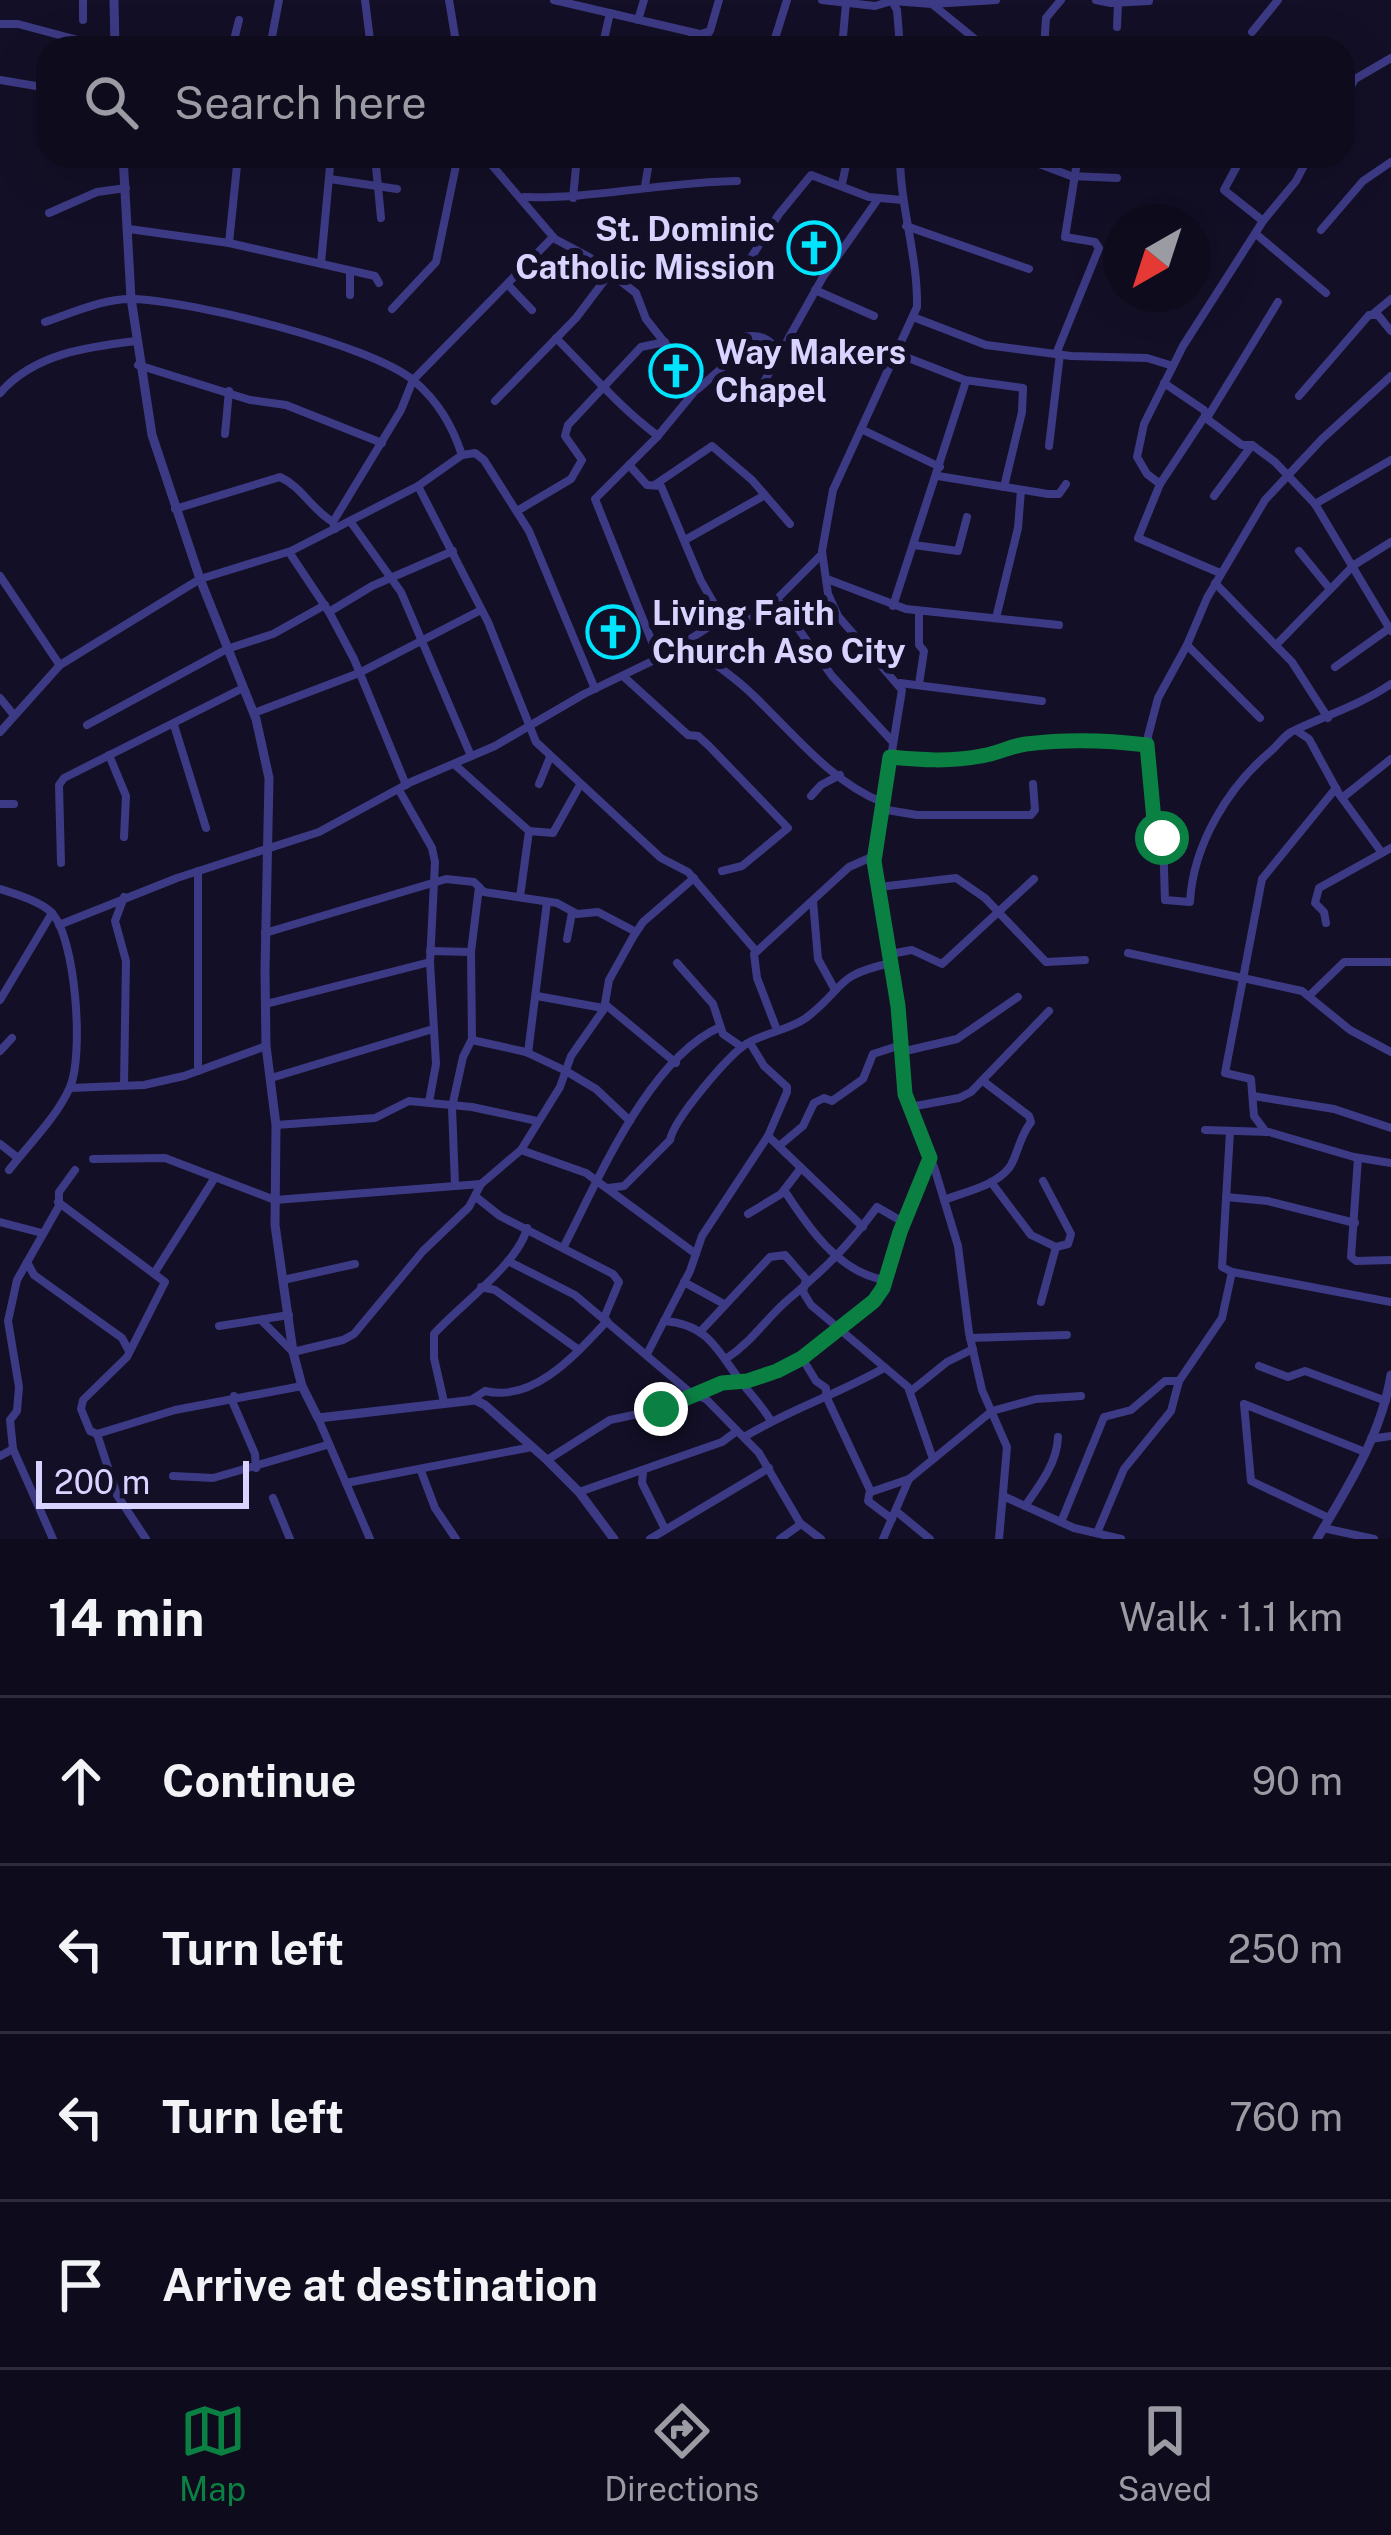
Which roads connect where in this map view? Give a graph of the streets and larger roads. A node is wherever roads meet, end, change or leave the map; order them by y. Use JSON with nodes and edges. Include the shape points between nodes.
{"nodes":[{"id":1,"x":83,"y":0,"type":"edge"},
{"id":2,"x":115,"y":0,"type":"edge"},
{"id":3,"x":279,"y":0,"type":"edge"},
{"id":4,"x":365,"y":0,"type":"edge"},
{"id":5,"x":449,"y":0,"type":"edge"},
{"id":6,"x":554,"y":0,"type":"edge"},
{"id":7,"x":644,"y":0,"type":"edge"},
{"id":8,"x":719,"y":0,"type":"edge"},
{"id":9,"x":787,"y":0,"type":"edge"},
{"id":10,"x":822,"y":0,"type":"edge"},
{"id":11,"x":891,"y":0,"type":"edge"},
{"id":12,"x":995,"y":0,"type":"edge"},
{"id":13,"x":1061,"y":0,"type":"edge"},
{"id":14,"x":1096,"y":0,"type":"edge"},
{"id":15,"x":1277,"y":0,"type":"edge"},
{"id":16,"x":918,"y":1,"type":"edge"},
{"id":17,"x":1149,"y":1,"type":"edge"},
{"id":18,"x":846,"y":3,"type":"junction"},
{"id":19,"x":1118,"y":3,"type":"edge"},
{"id":20,"x":932,"y":4,"type":"junction"},
{"id":21,"x":610,"y":13,"type":"junction"},
{"id":22,"x":82,"y":20,"type":"dead end"},
{"id":23,"x":239,"y":20,"type":"dead end"},
{"id":24,"x":638,"y":20,"type":"junction"},
{"id":25,"x":0,"y":24,"type":"edge"},
{"id":26,"x":1117,"y":26,"type":"dead end"},
{"id":27,"x":1252,"y":32,"type":"dead end"},
{"id":28,"x":704,"y":35,"type":"junction"},
{"id":29,"x":64,"y":36,"type":"edge"},
{"id":30,"x":112,"y":36,"type":"edge"},
{"id":31,"x":235,"y":36,"type":"edge"},
{"id":32,"x":272,"y":36,"type":"edge"},
{"id":33,"x":370,"y":36,"type":"edge"},
{"id":34,"x":455,"y":36,"type":"edge"},
{"id":35,"x":605,"y":36,"type":"edge"},
{"id":36,"x":700,"y":36,"type":"edge"},
{"id":37,"x":776,"y":36,"type":"edge"},
{"id":38,"x":843,"y":36,"type":"edge"},
{"id":39,"x":899,"y":36,"type":"edge"},
{"id":40,"x":971,"y":36,"type":"edge"},
{"id":41,"x":1045,"y":36,"type":"edge"},
{"id":42,"x":1391,"y":59,"type":"edge"},
{"id":43,"x":1355,"y":79,"type":"edge"},
{"id":44,"x":0,"y":80,"type":"edge"},
{"id":45,"x":36,"y":86,"type":"edge"},
{"id":46,"x":1391,"y":163,"type":"edge"},
{"id":47,"x":125,"y":168,"type":"edge"},
{"id":48,"x":237,"y":168,"type":"edge"},
{"id":49,"x":330,"y":168,"type":"edge"},
{"id":50,"x":376,"y":168,"type":"edge"},
{"id":51,"x":456,"y":168,"type":"edge"},
{"id":52,"x":495,"y":168,"type":"edge"},
{"id":53,"x":576,"y":168,"type":"edge"},
{"id":54,"x":648,"y":168,"type":"edge"},
{"id":55,"x":845,"y":168,"type":"edge"},
{"id":56,"x":901,"y":168,"type":"edge"},
{"id":57,"x":1053,"y":168,"type":"edge"},
{"id":58,"x":1077,"y":168,"type":"edge"},
{"id":59,"x":1236,"y":168,"type":"edge"},
{"id":60,"x":1303,"y":168,"type":"edge"},
{"id":61,"x":1077,"y":176,"type":"junction"},
{"id":62,"x":1117,"y":178,"type":"dead end"},
{"id":63,"x":330,"y":179,"type":"junction"},
{"id":64,"x":737,"y":181,"type":"dead end"},
{"id":65,"x":842,"y":184,"type":"junction"},
{"id":66,"x":645,"y":186,"type":"junction"},
{"id":67,"x":378,"y":187,"type":"junction"},
{"id":68,"x":128,"y":188,"type":"junction"},
{"id":69,"x":397,"y":189,"type":"dead end"},
{"id":70,"x":522,"y":197,"type":"junction"},
{"id":71,"x":573,"y":198,"type":"junction"},
{"id":72,"x":878,"y":199,"type":"junction"},
{"id":73,"x":902,"y":200,"type":"junction"},
{"id":74,"x":49,"y":213,"type":"dead end"},
{"id":75,"x":381,"y":218,"type":"dead end"},
{"id":76,"x":1263,"y":221,"type":"junction"},
{"id":77,"x":907,"y":226,"type":"junction"},
{"id":78,"x":129,"y":229,"type":"junction"},
{"id":79,"x":1322,"y":230,"type":"dead end"},
{"id":80,"x":1256,"y":234,"type":"junction"},
{"id":81,"x":553,"y":237,"type":"junction"},
{"id":82,"x":229,"y":243,"type":"junction"},
{"id":83,"x":321,"y":263,"type":"junction"},
{"id":84,"x":1030,"y":269,"type":"dead end"},
{"id":85,"x":350,"y":271,"type":"junction"},
{"id":86,"x":610,"y":273,"type":"junction"},
{"id":87,"x":742,"y":273,"type":"dead end"},
{"id":88,"x":379,"y":283,"type":"dead end"},
{"id":89,"x":508,"y":285,"type":"junction"},
{"id":90,"x":815,"y":290,"type":"junction"},
{"id":91,"x":1326,"y":293,"type":"dead end"},
{"id":92,"x":350,"y":295,"type":"dead end"},
{"id":93,"x":130,"y":298,"type":"junction"},
{"id":94,"x":1391,"y":299,"type":"edge"},
{"id":95,"x":1278,"y":302,"type":"dead end"},
{"id":96,"x":392,"y":309,"type":"dead end"},
{"id":97,"x":532,"y":310,"type":"dead end"},
{"id":98,"x":1374,"y":313,"type":"junction"},
{"id":99,"x":874,"y":316,"type":"dead end"},
{"id":100,"x":913,"y":317,"type":"junction"},
{"id":101,"x":45,"y":322,"type":"dead end"},
{"id":102,"x":654,"y":329,"type":"junction"},
{"id":103,"x":1391,"y":331,"type":"edge"},
{"id":104,"x":556,"y":338,"type":"junction"},
{"id":105,"x":136,"y":341,"type":"junction"},
{"id":106,"x":664,"y":342,"type":"junction"},
{"id":107,"x":646,"y":347,"type":"junction"},
{"id":108,"x":778,"y":352,"type":"junction"},
{"id":109,"x":898,"y":354,"type":"junction"},
{"id":110,"x":1058,"y":354,"type":"junction"},
{"id":111,"x":138,"y":365,"type":"junction"},
{"id":112,"x":1173,"y":366,"type":"junction"},
{"id":113,"x":1391,"y":376,"type":"edge"},
{"id":114,"x":413,"y":380,"type":"junction"},
{"id":115,"x":966,"y":380,"type":"junction"},
{"id":116,"x":1165,"y":383,"type":"junction"},
{"id":117,"x":604,"y":387,"type":"junction"},
{"id":118,"x":698,"y":389,"type":"junction"},
{"id":119,"x":229,"y":391,"type":"junction"},
{"id":120,"x":0,"y":393,"type":"edge"},
{"id":121,"x":756,"y":396,"type":"dead end"},
{"id":122,"x":1299,"y":396,"type":"dead end"},
{"id":123,"x":495,"y":401,"type":"dead end"},
{"id":124,"x":1206,"y":417,"type":"junction"},
{"id":125,"x":860,"y":428,"type":"junction"},
{"id":126,"x":225,"y":434,"type":"dead end"},
{"id":127,"x":658,"y":436,"type":"junction"},
{"id":128,"x":382,"y":442,"type":"junction"},
{"id":129,"x":1252,"y":445,"type":"junction"},
{"id":130,"x":1049,"y":446,"type":"dead end"},
{"id":131,"x":462,"y":455,"type":"junction"},
{"id":132,"x":1391,"y":460,"type":"edge"},
{"id":133,"x":629,"y":465,"type":"junction"},
{"id":134,"x":939,"y":471,"type":"junction"},
{"id":135,"x":1286,"y":476,"type":"junction"},
{"id":136,"x":1066,"y":484,"type":"dead end"},
{"id":137,"x":1160,"y":484,"type":"junction"},
{"id":138,"x":655,"y":485,"type":"junction"},
{"id":139,"x":418,"y":486,"type":"junction"},
{"id":140,"x":1004,"y":487,"type":"junction"},
{"id":141,"x":1021,"y":490,"type":"junction"},
{"id":142,"x":765,"y":495,"type":"junction"},
{"id":143,"x":1214,"y":496,"type":"dead end"},
{"id":144,"x":1315,"y":504,"type":"junction"},
{"id":145,"x":175,"y":509,"type":"junction"},
{"id":146,"x":516,"y":511,"type":"junction"},
{"id":147,"x":967,"y":517,"type":"dead end"},
{"id":148,"x":350,"y":521,"type":"junction"},
{"id":149,"x":790,"y":524,"type":"dead end"},
{"id":150,"x":334,"y":525,"type":"junction"},
{"id":151,"x":686,"y":541,"type":"junction"},
{"id":152,"x":1391,"y":542,"type":"edge"},
{"id":153,"x":914,"y":545,"type":"junction"},
{"id":154,"x":289,"y":551,"type":"junction"},
{"id":155,"x":453,"y":551,"type":"junction"},
{"id":156,"x":1298,"y":551,"type":"dead end"},
{"id":157,"x":822,"y":554,"type":"junction"},
{"id":158,"x":1354,"y":565,"type":"junction"},
{"id":159,"x":1220,"y":573,"type":"junction"},
{"id":160,"x":0,"y":576,"type":"edge"},
{"id":161,"x":390,"y":578,"type":"junction"},
{"id":162,"x":200,"y":579,"type":"junction"},
{"id":163,"x":826,"y":579,"type":"junction"},
{"id":164,"x":1215,"y":583,"type":"junction"},
{"id":165,"x":1330,"y":589,"type":"junction"},
{"id":166,"x":777,"y":599,"type":"junction"},
{"id":167,"x":893,"y":606,"type":"junction"},
{"id":168,"x":327,"y":609,"type":"junction"},
{"id":169,"x":481,"y":610,"type":"junction"},
{"id":170,"x":920,"y":610,"type":"junction"},
{"id":171,"x":996,"y":618,"type":"junction"},
{"id":172,"x":724,"y":621,"type":"junction"},
{"id":173,"x":1059,"y":625,"type":"dead end"},
{"id":174,"x":1391,"y":629,"type":"edge"},
{"id":175,"x":422,"y":640,"type":"junction"},
{"id":176,"x":686,"y":641,"type":"junction"},
{"id":177,"x":1187,"y":645,"type":"junction"},
{"id":178,"x":1276,"y":645,"type":"junction"},
{"id":179,"x":226,"y":649,"type":"junction"},
{"id":180,"x":658,"y":658,"type":"junction"},
{"id":181,"x":60,"y":665,"type":"junction"},
{"id":182,"x":1335,"y":667,"type":"dead end"},
{"id":183,"x":359,"y":674,"type":"junction"},
{"id":184,"x":623,"y":676,"type":"junction"},
{"id":185,"x":899,"y":683,"type":"junction"},
{"id":186,"x":1391,"y":684,"type":"edge"},
{"id":187,"x":920,"y":685,"type":"junction"},
{"id":188,"x":242,"y":688,"type":"junction"},
{"id":189,"x":595,"y":689,"type":"junction"},
{"id":190,"x":0,"y":698,"type":"edge"},
{"id":191,"x":1042,"y":700,"type":"dead end"},
{"id":192,"x":254,"y":713,"type":"junction"},
{"id":193,"x":13,"y":714,"type":"junction"},
{"id":194,"x":1261,"y":718,"type":"dead end"},
{"id":195,"x":1328,"y":718,"type":"junction"},
{"id":196,"x":175,"y":724,"type":"junction"},
{"id":197,"x":87,"y":725,"type":"dead end"},
{"id":198,"x":531,"y":725,"type":"junction"},
{"id":199,"x":0,"y":731,"type":"edge"},
{"id":200,"x":1297,"y":731,"type":"junction"},
{"id":201,"x":892,"y":741,"type":"junction"},
{"id":202,"x":1147,"y":745,"type":"junction"},
{"id":203,"x":110,"y":755,"type":"junction"},
{"id":204,"x":471,"y":756,"type":"junction"},
{"id":205,"x":890,"y":757,"type":"junction"},
{"id":206,"x":550,"y":758,"type":"junction"},
{"id":207,"x":1391,"y":759,"type":"edge"},
{"id":208,"x":454,"y":764,"type":"junction"},
{"id":209,"x":840,"y":775,"type":"junction"},
{"id":210,"x":539,"y":784,"type":"dead end"},
{"id":211,"x":1033,"y":784,"type":"dead end"},
{"id":212,"x":580,"y":785,"type":"junction"},
{"id":213,"x":402,"y":787,"type":"junction"},
{"id":214,"x":1336,"y":788,"type":"junction"},
{"id":215,"x":811,"y":796,"type":"dead end"},
{"id":216,"x":1342,"y":799,"type":"junction"},
{"id":217,"x":0,"y":804,"type":"edge"},
{"id":218,"x":14,"y":804,"type":"dead end"},
{"id":219,"x":882,"y":805,"type":"junction"},
{"id":220,"x":206,"y":828,"type":"dead end"},
{"id":221,"x":529,"y":831,"type":"junction"},
{"id":222,"x":124,"y":837,"type":"dead end"},
{"id":223,"x":269,"y":850,"type":"junction"},
{"id":224,"x":1386,"y":851,"type":"edge"},
{"id":225,"x":874,"y":856,"type":"junction"},
{"id":226,"x":61,"y":863,"type":"dead end"},
{"id":227,"x":435,"y":870,"type":"junction"},
{"id":228,"x":198,"y":871,"type":"junction"},
{"id":229,"x":722,"y":871,"type":"dead end"},
{"id":230,"x":694,"y":878,"type":"junction"},
{"id":231,"x":446,"y":879,"type":"junction"},
{"id":232,"x":1034,"y":879,"type":"dead end"},
{"id":233,"x":432,"y":884,"type":"junction"},
{"id":234,"x":478,"y":886,"type":"junction"},
{"id":235,"x":878,"y":887,"type":"junction"},
{"id":236,"x":0,"y":889,"type":"edge"},
{"id":237,"x":124,"y":897,"type":"junction"},
{"id":238,"x":520,"y":897,"type":"junction"},
{"id":239,"x":813,"y":901,"type":"junction"},
{"id":240,"x":547,"y":902,"type":"junction"},
{"id":241,"x":998,"y":912,"type":"junction"},
{"id":242,"x":52,"y":913,"type":"junction"},
{"id":243,"x":572,"y":913,"type":"junction"},
{"id":244,"x":1326,"y":923,"type":"dead end"},
{"id":245,"x":59,"y":925,"type":"junction"},
{"id":246,"x":636,"y":932,"type":"junction"},
{"id":247,"x":265,"y":933,"type":"junction"},
{"id":248,"x":567,"y":940,"type":"dead end"},
{"id":249,"x":756,"y":951,"type":"junction"},
{"id":250,"x":472,"y":952,"type":"junction"},
{"id":251,"x":1128,"y":953,"type":"dead end"},
{"id":252,"x":430,"y":956,"type":"junction"},
{"id":253,"x":890,"y":959,"type":"junction"},
{"id":254,"x":1085,"y":960,"type":"dead end"},
{"id":255,"x":1391,"y":962,"type":"edge"},
{"id":256,"x":676,"y":963,"type":"dead end"},
{"id":257,"x":1246,"y":979,"type":"junction"},
{"id":258,"x":834,"y":988,"type":"junction"},
{"id":259,"x":1309,"y":995,"type":"junction"},
{"id":260,"x":537,"y":996,"type":"junction"},
{"id":261,"x":1018,"y":997,"type":"dead end"},
{"id":262,"x":0,"y":1000,"type":"edge"},
{"id":263,"x":266,"y":1004,"type":"junction"},
{"id":264,"x":605,"y":1007,"type":"junction"},
{"id":265,"x":1049,"y":1011,"type":"dead end"},
{"id":266,"x":720,"y":1027,"type":"junction"},
{"id":267,"x":433,"y":1029,"type":"junction"},
{"id":268,"x":777,"y":1030,"type":"junction"},
{"id":269,"x":12,"y":1038,"type":"dead end"},
{"id":270,"x":472,"y":1040,"type":"junction"},
{"id":271,"x":746,"y":1045,"type":"junction"},
{"id":272,"x":266,"y":1046,"type":"junction"},
{"id":273,"x":901,"y":1049,"type":"junction"},
{"id":274,"x":0,"y":1052,"type":"edge"},
{"id":275,"x":1391,"y":1052,"type":"edge"},
{"id":276,"x":528,"y":1053,"type":"junction"},
{"id":277,"x":676,"y":1063,"type":"junction"},
{"id":278,"x":198,"y":1071,"type":"junction"},
{"id":279,"x":566,"y":1071,"type":"junction"},
{"id":280,"x":271,"y":1078,"type":"junction"},
{"id":281,"x":983,"y":1081,"type":"junction"},
{"id":282,"x":124,"y":1084,"type":"junction"},
{"id":283,"x":70,"y":1088,"type":"junction"},
{"id":284,"x":1253,"y":1096,"type":"junction"},
{"id":285,"x":429,"y":1102,"type":"junction"},
{"id":286,"x":910,"y":1106,"type":"junction"},
{"id":287,"x":452,"y":1107,"type":"junction"},
{"id":288,"x":1256,"y":1118,"type":"junction"},
{"id":289,"x":537,"y":1121,"type":"junction"},
{"id":290,"x":630,"y":1121,"type":"junction"},
{"id":291,"x":277,"y":1125,"type":"junction"},
{"id":292,"x":1391,"y":1128,"type":"edge"},
{"id":293,"x":1205,"y":1130,"type":"dead end"},
{"id":294,"x":1230,"y":1132,"type":"junction"},
{"id":295,"x":1250,"y":1132,"type":"junction"},
{"id":296,"x":1266,"y":1132,"type":"junction"},
{"id":297,"x":768,"y":1136,"type":"junction"},
{"id":298,"x":778,"y":1146,"type":"junction"},
{"id":299,"x":4,"y":1147,"type":"edge"},
{"id":300,"x":521,"y":1150,"type":"junction"},
{"id":301,"x":18,"y":1158,"type":"junction"},
{"id":302,"x":930,"y":1158,"type":"junction"},
{"id":303,"x":1358,"y":1158,"type":"junction"},
{"id":304,"x":0,"y":1159,"type":"edge"},
{"id":305,"x":93,"y":1159,"type":"dead end"},
{"id":306,"x":1391,"y":1163,"type":"edge"},
{"id":307,"x":801,"y":1168,"type":"junction"},
{"id":308,"x":9,"y":1170,"type":"dead end"},
{"id":309,"x":75,"y":1170,"type":"dead end"},
{"id":310,"x":214,"y":1179,"type":"junction"},
{"id":311,"x":597,"y":1180,"type":"junction"},
{"id":312,"x":1043,"y":1181,"type":"dead end"},
{"id":313,"x":991,"y":1182,"type":"junction"},
{"id":314,"x":481,"y":1184,"type":"junction"},
{"id":315,"x":455,"y":1185,"type":"junction"},
{"id":316,"x":624,"y":1186,"type":"junction"},
{"id":317,"x":608,"y":1188,"type":"junction"},
{"id":318,"x":784,"y":1190,"type":"junction"},
{"id":319,"x":476,"y":1197,"type":"junction"},
{"id":320,"x":1226,"y":1197,"type":"junction"},
{"id":321,"x":622,"y":1199,"type":"junction"},
{"id":322,"x":275,"y":1200,"type":"junction"},
{"id":323,"x":944,"y":1201,"type":"junction"},
{"id":324,"x":58,"y":1202,"type":"junction"},
{"id":325,"x":748,"y":1214,"type":"dead end"},
{"id":326,"x":0,"y":1222,"type":"edge"},
{"id":327,"x":903,"y":1222,"type":"junction"},
{"id":328,"x":1355,"y":1222,"type":"junction"},
{"id":329,"x":863,"y":1228,"type":"junction"},
{"id":330,"x":42,"y":1233,"type":"junction"},
{"id":331,"x":529,"y":1233,"type":"junction"},
{"id":332,"x":1057,"y":1247,"type":"junction"},
{"id":333,"x":563,"y":1248,"type":"junction"},
{"id":334,"x":696,"y":1253,"type":"junction"},
{"id":335,"x":837,"y":1257,"type":"junction"},
{"id":336,"x":1391,"y":1260,"type":"edge"},
{"id":337,"x":26,"y":1261,"type":"junction"},
{"id":338,"x":508,"y":1261,"type":"junction"},
{"id":339,"x":355,"y":1264,"type":"dead end"},
{"id":340,"x":155,"y":1272,"type":"junction"},
{"id":341,"x":1232,"y":1272,"type":"junction"},
{"id":342,"x":283,"y":1280,"type":"junction"},
{"id":343,"x":885,"y":1280,"type":"junction"},
{"id":344,"x":684,"y":1282,"type":"junction"},
{"id":345,"x":481,"y":1287,"type":"junction"},
{"id":346,"x":803,"y":1289,"type":"junction"},
{"id":347,"x":1041,"y":1302,"type":"dead end"},
{"id":348,"x":1391,"y":1302,"type":"edge"},
{"id":349,"x":724,"y":1304,"type":"junction"},
{"id":350,"x":289,"y":1315,"type":"junction"},
{"id":351,"x":606,"y":1320,"type":"junction"},
{"id":352,"x":262,"y":1321,"type":"junction"},
{"id":353,"x":664,"y":1321,"type":"junction"},
{"id":354,"x":219,"y":1326,"type":"dead end"},
{"id":355,"x":838,"y":1331,"type":"junction"},
{"id":356,"x":700,"y":1332,"type":"junction"},
{"id":357,"x":1067,"y":1335,"type":"dead end"},
{"id":358,"x":970,"y":1338,"type":"junction"},
{"id":359,"x":973,"y":1349,"type":"junction"},
{"id":360,"x":579,"y":1350,"type":"junction"},
{"id":361,"x":129,"y":1351,"type":"junction"},
{"id":362,"x":292,"y":1352,"type":"junction"},
{"id":363,"x":647,"y":1354,"type":"junction"},
{"id":364,"x":727,"y":1358,"type":"junction"},
{"id":365,"x":802,"y":1358,"type":"junction"},
{"id":366,"x":1259,"y":1366,"type":"dead end"},
{"id":367,"x":884,"y":1367,"type":"junction"},
{"id":368,"x":1391,"y":1375,"type":"edge"},
{"id":369,"x":1179,"y":1381,"type":"junction"},
{"id":370,"x":740,"y":1382,"type":"junction"},
{"id":371,"x":302,"y":1386,"type":"junction"},
{"id":372,"x":911,"y":1391,"type":"junction"},
{"id":373,"x":495,"y":1393,"type":"junction"},
{"id":374,"x":692,"y":1394,"type":"junction"},
{"id":375,"x":234,"y":1396,"type":"junction"},
{"id":376,"x":826,"y":1396,"type":"junction"},
{"id":377,"x":1081,"y":1396,"type":"dead end"},
{"id":378,"x":471,"y":1400,"type":"junction"},
{"id":379,"x":1386,"y":1401,"type":"junction"},
{"id":380,"x":444,"y":1402,"type":"junction"},
{"id":381,"x":992,"y":1411,"type":"junction"},
{"id":382,"x":494,"y":1412,"type":"junction"},
{"id":383,"x":318,"y":1418,"type":"junction"},
{"id":384,"x":771,"y":1421,"type":"junction"},
{"id":385,"x":97,"y":1434,"type":"junction"},
{"id":386,"x":741,"y":1434,"type":"junction"},
{"id":387,"x":1391,"y":1436,"type":"edge"},
{"id":388,"x":1058,"y":1437,"type":"dead end"},
{"id":389,"x":1371,"y":1439,"type":"junction"},
{"id":390,"x":327,"y":1445,"type":"junction"},
{"id":391,"x":533,"y":1447,"type":"junction"},
{"id":392,"x":13,"y":1449,"type":"junction"},
{"id":393,"x":1365,"y":1452,"type":"junction"},
{"id":394,"x":0,"y":1456,"type":"edge"},
{"id":395,"x":933,"y":1459,"type":"junction"},
{"id":396,"x":547,"y":1460,"type":"junction"},
{"id":397,"x":256,"y":1468,"type":"junction"},
{"id":398,"x":769,"y":1468,"type":"junction"},
{"id":399,"x":421,"y":1471,"type":"junction"},
{"id":400,"x":643,"y":1472,"type":"junction"},
{"id":401,"x":173,"y":1476,"type":"dead end"},
{"id":402,"x":909,"y":1479,"type":"junction"},
{"id":403,"x":346,"y":1484,"type":"junction"},
{"id":404,"x":579,"y":1492,"type":"junction"},
{"id":405,"x":871,"y":1492,"type":"junction"},
{"id":406,"x":1004,"y":1496,"type":"junction"},
{"id":407,"x":273,"y":1498,"type":"dead end"},
{"id":408,"x":1025,"y":1506,"type":"junction"},
{"id":409,"x":894,"y":1515,"type":"junction"},
{"id":410,"x":1061,"y":1522,"type":"junction"},
{"id":411,"x":801,"y":1524,"type":"junction"},
{"id":412,"x":1323,"y":1528,"type":"edge"},
{"id":413,"x":665,"y":1529,"type":"junction"},
{"id":414,"x":1097,"y":1534,"type":"junction"},
{"id":415,"x":142,"y":1537,"type":"edge"},
{"id":416,"x":53,"y":1539,"type":"edge"},
{"id":417,"x":290,"y":1539,"type":"edge"},
{"id":418,"x":370,"y":1539,"type":"edge"},
{"id":419,"x":456,"y":1539,"type":"edge"},
{"id":420,"x":613,"y":1539,"type":"edge"},
{"id":421,"x":650,"y":1539,"type":"edge"},
{"id":422,"x":780,"y":1539,"type":"edge"},
{"id":423,"x":821,"y":1539,"type":"edge"},
{"id":424,"x":883,"y":1539,"type":"edge"},
{"id":425,"x":930,"y":1539,"type":"edge"},
{"id":426,"x":999,"y":1539,"type":"edge"},
{"id":427,"x":1121,"y":1539,"type":"edge"},
{"id":428,"x":1374,"y":1539,"type":"edge"}],
"edges":[{"from":1,"to":22,"type":"street"},
{"from":2,"to":30,"type":"street"},
{"from":3,"to":32,"type":"street"},
{"from":4,"to":33,"type":"street"},
{"from":5,"to":34,"type":"street"},
{"from":6,"to":21,"type":"street"},
{"from":7,"to":24,"type":"street"},
{"from":8,"to":28,"type":"street"},
{"from":9,"to":37,"type":"street"},
{"from":10,"to":18,"type":"street"},
{"from":11,"to":16,"type":"street"},
{"from":11,"to":18,"type":"street"},
{"from":11,"to":39,"type":"street"},
{"from":12,"to":20,"type":"street"},
{"from":13,"to":41,"type":"street","via":[[1046,18]]},
{"from":14,"to":19,"type":"street"},
{"from":15,"to":27,"type":"street"},
{"from":16,"to":20,"type":"street"},
{"from":17,"to":19,"type":"street"},
{"from":18,"to":38,"type":"street"},
{"from":19,"to":26,"type":"street"},
{"from":20,"to":40,"type":"street"},
{"from":21,"to":24,"type":"street"},
{"from":21,"to":35,"type":"street"},
{"from":23,"to":31,"type":"street"},
{"from":24,"to":28,"type":"street"},
{"from":25,"to":29,"type":"street"},
{"from":28,"to":36,"type":"street"},
{"from":42,"to":43,"type":"street"},
{"from":44,"to":45,"type":"street"},
{"from":46,"to":79,"type":"street","via":[[1363,181]]},
{"from":47,"to":68,"type":"street"},
{"from":48,"to":82,"type":"street"},
{"from":49,"to":63,"type":"street"},
{"from":50,"to":67,"type":"street"},
{"from":51,"to":96,"type":"street","via":[[436,262]]},
{"from":52,"to":70,"type":"street"},
{"from":53,"to":71,"type":"street"},
{"from":54,"to":66,"type":"street"},
{"from":55,"to":65,"type":"street"},
{"from":56,"to":73,"type":"street"},
{"from":57,"to":61,"type":"street"},
{"from":58,"to":61,"type":"street"},
{"from":59,"to":76,"type":"street","via":[[1224,190]]},
{"from":60,"to":76,"type":"street"},
{"from":61,"to":62,"type":"street"},
{"from":61,"to":110,"type":"street","via":[[1065,238],[1099,248]]},
{"from":63,"to":67,"type":"street"},
{"from":63,"to":83,"type":"street"},
{"from":64,"to":66,"type":"street"},
{"from":65,"to":72,"type":"street"},
{"from":65,"to":87,"type":"street","via":[[806,178]]},
{"from":66,"to":71,"type":"street"},
{"from":67,"to":69,"type":"street"},
{"from":67,"to":75,"type":"street"},
{"from":68,"to":74,"type":"street"},
{"from":68,"to":78,"type":"street"},
{"from":70,"to":71,"type":"street"},
{"from":70,"to":81,"type":"street"},
{"from":72,"to":73,"type":"street"},
{"from":72,"to":90,"type":"street"},
{"from":73,"to":77,"type":"street"},
{"from":76,"to":80,"type":"street"},
{"from":77,"to":84,"type":"street"},
{"from":77,"to":100,"type":"street","via":[[917,286]]},
{"from":78,"to":82,"type":"street"},
{"from":78,"to":93,"type":"street"},
{"from":80,"to":91,"type":"street"},
{"from":80,"to":112,"type":"street"},
{"from":81,"to":86,"type":"street"},
{"from":81,"to":89,"type":"street"},
{"from":82,"to":83,"type":"street"},
{"from":83,"to":85,"type":"street"},
{"from":85,"to":88,"type":"street"},
{"from":85,"to":92,"type":"street"},
{"from":86,"to":102,"type":"street","via":[[636,292]]},
{"from":86,"to":104,"type":"street"},
{"from":89,"to":97,"type":"street"},
{"from":89,"to":114,"type":"street"},
{"from":90,"to":99,"type":"street"},
{"from":90,"to":108,"type":"street"},
{"from":93,"to":101,"type":"street"},
{"from":93,"to":105,"type":"street"},
{"from":93,"to":114,"type":"street","via":[[250,319],[385,363]]},
{"from":94,"to":98,"type":"street"},
{"from":95,"to":124,"type":"street"},
{"from":98,"to":103,"type":"street"},
{"from":98,"to":122,"type":"street"},
{"from":100,"to":109,"type":"street"},
{"from":100,"to":110,"type":"street","via":[[979,344]]},
{"from":102,"to":106,"type":"street"},
{"from":102,"to":107,"type":"street"},
{"from":104,"to":117,"type":"street"},
{"from":104,"to":123,"type":"street"},
{"from":105,"to":111,"type":"street"},
{"from":105,"to":120,"type":"street","via":[[42,361]]},
{"from":106,"to":107,"type":"street"},
{"from":106,"to":118,"type":"street"},
{"from":107,"to":117,"type":"street"},
{"from":108,"to":118,"type":"street","via":[[757,334],[744,337]]},
{"from":108,"to":121,"type":"street"},
{"from":109,"to":115,"type":"street"},
{"from":109,"to":125,"type":"street"},
{"from":110,"to":112,"type":"street"},
{"from":110,"to":130,"type":"street"},
{"from":111,"to":119,"type":"street"},
{"from":111,"to":145,"type":"street"},
{"from":112,"to":116,"type":"street"},
{"from":113,"to":135,"type":"street"},
{"from":114,"to":128,"type":"street"},
{"from":114,"to":131,"type":"street","via":[[449,418]]},
{"from":115,"to":134,"type":"street"},
{"from":115,"to":140,"type":"street","via":[[1024,390]]},
{"from":116,"to":124,"type":"street"},
{"from":116,"to":137,"type":"street","via":[[1137,457]]},
{"from":117,"to":127,"type":"street"},
{"from":117,"to":146,"type":"street","via":[[565,431],[582,460],[573,476]]},
{"from":118,"to":127,"type":"street"},
{"from":119,"to":126,"type":"street"},
{"from":119,"to":128,"type":"street"},
{"from":124,"to":129,"type":"street"},
{"from":124,"to":137,"type":"street"},
{"from":125,"to":134,"type":"street"},
{"from":125,"to":157,"type":"street","via":[[833,490]]},
{"from":127,"to":133,"type":"street"},
{"from":128,"to":150,"type":"street"},
{"from":129,"to":135,"type":"street"},
{"from":129,"to":143,"type":"street"},
{"from":131,"to":139,"type":"street"},
{"from":131,"to":146,"type":"street","via":[[484,460]]},
{"from":132,"to":144,"type":"street"},
{"from":133,"to":138,"type":"street"},
{"from":133,"to":180,"type":"street","via":[[594,502]]},
{"from":134,"to":140,"type":"street"},
{"from":134,"to":153,"type":"street"},
{"from":135,"to":144,"type":"street"},
{"from":135,"to":159,"type":"street"},
{"from":136,"to":141,"type":"street","via":[[1059,494]]},
{"from":137,"to":159,"type":"street","via":[[1139,540]]},
{"from":138,"to":142,"type":"street","via":[[712,446]]},
{"from":138,"to":151,"type":"street"},
{"from":139,"to":148,"type":"street"},
{"from":139,"to":155,"type":"street"},
{"from":140,"to":141,"type":"street"},
{"from":141,"to":171,"type":"street"},
{"from":142,"to":149,"type":"street"},
{"from":142,"to":151,"type":"street"},
{"from":144,"to":158,"type":"street"},
{"from":145,"to":150,"type":"street","via":[[280,478]]},
{"from":145,"to":162,"type":"street"},
{"from":146,"to":189,"type":"street"},
{"from":147,"to":153,"type":"street","via":[[958,551]]},
{"from":148,"to":150,"type":"street"},
{"from":148,"to":161,"type":"street"},
{"from":150,"to":154,"type":"street"},
{"from":151,"to":172,"type":"street"},
{"from":152,"to":158,"type":"street"},
{"from":153,"to":167,"type":"street"},
{"from":154,"to":162,"type":"street"},
{"from":154,"to":168,"type":"street"},
{"from":155,"to":161,"type":"street"},
{"from":155,"to":169,"type":"street"},
{"from":156,"to":165,"type":"street"},
{"from":157,"to":163,"type":"street"},
{"from":157,"to":166,"type":"street"},
{"from":158,"to":165,"type":"street"},
{"from":158,"to":174,"type":"street"},
{"from":159,"to":164,"type":"street"},
{"from":160,"to":181,"type":"street"},
{"from":161,"to":168,"type":"street"},
{"from":161,"to":175,"type":"street"},
{"from":162,"to":179,"type":"street"},
{"from":162,"to":181,"type":"street"},
{"from":163,"to":167,"type":"street"},
{"from":163,"to":185,"type":"street","via":[[838,616]]},
{"from":164,"to":177,"type":"street"},
{"from":164,"to":178,"type":"street"},
{"from":165,"to":178,"type":"street"},
{"from":166,"to":172,"type":"street","via":[[751,617]]},
{"from":166,"to":201,"type":"street"},
{"from":167,"to":170,"type":"street"},
{"from":168,"to":179,"type":"street"},
{"from":168,"to":183,"type":"street"},
{"from":169,"to":175,"type":"street"},
{"from":169,"to":198,"type":"street"},
{"from":170,"to":171,"type":"street"},
{"from":170,"to":187,"type":"street"},
{"from":171,"to":173,"type":"street"},
{"from":172,"to":176,"type":"street"},
{"from":174,"to":182,"type":"street"},
{"from":175,"to":183,"type":"street"},
{"from":175,"to":204,"type":"street"},
{"from":176,"to":180,"type":"street"},
{"from":176,"to":209,"type":"street"},
{"from":177,"to":194,"type":"street"},
{"from":177,"to":202,"type":"street","via":[[1158,698]]},
{"from":178,"to":195,"type":"street"},
{"from":179,"to":188,"type":"street"},
{"from":179,"to":197,"type":"street"},
{"from":180,"to":184,"type":"street"},
{"from":181,"to":193,"type":"street"},
{"from":183,"to":192,"type":"street"},
{"from":183,"to":213,"type":"street"},
{"from":184,"to":189,"type":"street"},
{"from":184,"to":229,"type":"street","via":[[709,746],[788,828],[742,866]]},
{"from":185,"to":187,"type":"street"},
{"from":185,"to":201,"type":"street"},
{"from":186,"to":195,"type":"street"},
{"from":187,"to":191,"type":"street"},
{"from":188,"to":192,"type":"street"},
{"from":188,"to":196,"type":"street"},
{"from":189,"to":198,"type":"street"},
{"from":190,"to":193,"type":"street"},
{"from":192,"to":223,"type":"street","via":[[269,778]]},
{"from":193,"to":199,"type":"street"},
{"from":195,"to":200,"type":"street"},
{"from":196,"to":203,"type":"street"},
{"from":196,"to":220,"type":"street"},
{"from":198,"to":204,"type":"street"},
{"from":198,"to":206,"type":"street"},
{"from":200,"to":202,"type":"street","via":[[1249,769],[1220,814],[1201,846],[1188,903],[1164,898]]},
{"from":200,"to":214,"type":"street"},
{"from":201,"to":205,"type":"street"},
{"from":202,"to":205,"type":"street","via":[[1031,743],[954,760]]},
{"from":203,"to":222,"type":"street","via":[[126,796]]},
{"from":203,"to":226,"type":"street","via":[[59,785]]},
{"from":204,"to":208,"type":"street"},
{"from":205,"to":219,"type":"street"},
{"from":206,"to":210,"type":"street"},
{"from":206,"to":212,"type":"street"},
{"from":207,"to":216,"type":"street"},
{"from":208,"to":213,"type":"street"},
{"from":208,"to":221,"type":"street"},
{"from":209,"to":215,"type":"street"},
{"from":209,"to":219,"type":"street"},
{"from":211,"to":219,"type":"street","via":[[1031,815],[917,815]]},
{"from":212,"to":221,"type":"street","via":[[554,833]]},
{"from":212,"to":230,"type":"street"},
{"from":213,"to":223,"type":"street"},
{"from":213,"to":227,"type":"street"},
{"from":214,"to":216,"type":"street"},
{"from":214,"to":257,"type":"street","via":[[1262,880]]},
{"from":216,"to":224,"type":"street"},
{"from":217,"to":218,"type":"street"},
{"from":219,"to":225,"type":"street"},
{"from":221,"to":238,"type":"street"},
{"from":223,"to":228,"type":"street"},
{"from":223,"to":247,"type":"street"},
{"from":224,"to":244,"type":"street","via":[[1315,892]]},
{"from":225,"to":235,"type":"street"},
{"from":225,"to":239,"type":"street"},
{"from":227,"to":231,"type":"street"},
{"from":227,"to":233,"type":"street"},
{"from":228,"to":237,"type":"street"},
{"from":228,"to":278,"type":"street"},
{"from":230,"to":246,"type":"street"},
{"from":230,"to":249,"type":"street"},
{"from":231,"to":233,"type":"street"},
{"from":231,"to":234,"type":"street"},
{"from":232,"to":241,"type":"street"},
{"from":233,"to":247,"type":"street"},
{"from":233,"to":252,"type":"street"},
{"from":234,"to":238,"type":"street"},
{"from":234,"to":250,"type":"street"},
{"from":235,"to":241,"type":"street","via":[[956,878]]},
{"from":235,"to":253,"type":"street"},
{"from":236,"to":242,"type":"street"},
{"from":237,"to":245,"type":"street"},
{"from":237,"to":282,"type":"street","via":[[115,921],[126,961]]},
{"from":238,"to":240,"type":"street"},
{"from":239,"to":249,"type":"street"},
{"from":239,"to":258,"type":"street","via":[[818,959]]},
{"from":240,"to":243,"type":"street"},
{"from":240,"to":260,"type":"street"},
{"from":241,"to":253,"type":"street","via":[[942,964],[912,950]]},
{"from":241,"to":254,"type":"street","via":[[1046,962]]},
{"from":242,"to":245,"type":"street"},
{"from":242,"to":262,"type":"street"},
{"from":243,"to":246,"type":"street","via":[[598,912]]},
{"from":243,"to":248,"type":"street"},
{"from":245,"to":283,"type":"street","via":[[77,1026]]},
{"from":246,"to":264,"type":"street","via":[[609,980]]},
{"from":247,"to":263,"type":"street"},
{"from":249,"to":268,"type":"street"},
{"from":250,"to":252,"type":"street"},
{"from":250,"to":270,"type":"street"},
{"from":251,"to":257,"type":"street"},
{"from":252,"to":263,"type":"street"},
{"from":252,"to":267,"type":"street"},
{"from":253,"to":258,"type":"street"},
{"from":253,"to":273,"type":"street"},
{"from":255,"to":259,"type":"street","via":[[1344,962]]},
{"from":256,"to":266,"type":"street","via":[[713,1004]]},
{"from":257,"to":259,"type":"street"},
{"from":257,"to":284,"type":"street","via":[[1225,1073],[1250,1078]]},
{"from":258,"to":268,"type":"street","via":[[808,1017]]},
{"from":259,"to":275,"type":"street"},
{"from":260,"to":264,"type":"street"},
{"from":260,"to":276,"type":"street"},
{"from":261,"to":273,"type":"street","via":[[957,1039]]},
{"from":263,"to":272,"type":"street"},
{"from":264,"to":277,"type":"street"},
{"from":264,"to":279,"type":"street"},
{"from":265,"to":281,"type":"street"},
{"from":266,"to":271,"type":"street"},
{"from":266,"to":277,"type":"street"},
{"from":267,"to":280,"type":"street"},
{"from":267,"to":285,"type":"street"},
{"from":268,"to":271,"type":"street"},
{"from":269,"to":274,"type":"street"},
{"from":270,"to":276,"type":"street"},
{"from":270,"to":287,"type":"street"},
{"from":271,"to":297,"type":"street","via":[[788,1089]]},
{"from":271,"to":316,"type":"street"},
{"from":272,"to":278,"type":"street"},
{"from":272,"to":280,"type":"street"},
{"from":273,"to":286,"type":"street"},
{"from":273,"to":298,"type":"street","via":[[873,1054],[863,1079],[830,1102],[816,1101],[803,1126]]},
{"from":276,"to":279,"type":"street"},
{"from":277,"to":290,"type":"street"},
{"from":278,"to":282,"type":"street"},
{"from":279,"to":289,"type":"street"},
{"from":279,"to":290,"type":"street"},
{"from":280,"to":291,"type":"street"},
{"from":281,"to":286,"type":"street","via":[[959,1098]]},
{"from":281,"to":313,"type":"street","via":[[1031,1119],[1010,1167]]},
{"from":282,"to":283,"type":"street"},
{"from":283,"to":301,"type":"street"},
{"from":284,"to":288,"type":"street"},
{"from":284,"to":292,"type":"street"},
{"from":285,"to":287,"type":"street"},
{"from":285,"to":291,"type":"street","via":[[403,1102],[375,1118]]},
{"from":286,"to":302,"type":"street"},
{"from":287,"to":289,"type":"street"},
{"from":287,"to":315,"type":"street"},
{"from":288,"to":295,"type":"street"},
{"from":288,"to":296,"type":"street"},
{"from":289,"to":300,"type":"street"},
{"from":290,"to":311,"type":"street"},
{"from":291,"to":322,"type":"street"},
{"from":293,"to":294,"type":"street"},
{"from":294,"to":295,"type":"street"},
{"from":294,"to":320,"type":"street"},
{"from":295,"to":296,"type":"street"},
{"from":296,"to":303,"type":"street"},
{"from":297,"to":298,"type":"street"},
{"from":297,"to":334,"type":"street"},
{"from":298,"to":307,"type":"street"},
{"from":299,"to":301,"type":"street"},
{"from":299,"to":304,"type":"street"},
{"from":300,"to":311,"type":"street"},
{"from":300,"to":314,"type":"street"},
{"from":301,"to":308,"type":"street"},
{"from":302,"to":323,"type":"street"},
{"from":302,"to":327,"type":"street"},
{"from":303,"to":306,"type":"street"},
{"from":303,"to":328,"type":"street"},
{"from":305,"to":310,"type":"street","via":[[165,1158]]},
{"from":307,"to":318,"type":"street"},
{"from":307,"to":329,"type":"street"},
{"from":309,"to":324,"type":"street"},
{"from":310,"to":322,"type":"street"},
{"from":310,"to":340,"type":"street"},
{"from":311,"to":317,"type":"street"},
{"from":311,"to":333,"type":"street"},
{"from":312,"to":332,"type":"street","via":[[1071,1234]]},
{"from":313,"to":323,"type":"street"},
{"from":313,"to":332,"type":"street","via":[[1031,1235]]},
{"from":314,"to":315,"type":"street"},
{"from":314,"to":319,"type":"street"},
{"from":315,"to":322,"type":"street"},
{"from":316,"to":317,"type":"street"},
{"from":316,"to":321,"type":"street"},
{"from":317,"to":321,"type":"street"},
{"from":318,"to":325,"type":"street"},
{"from":318,"to":335,"type":"street"},
{"from":319,"to":331,"type":"street"},
{"from":319,"to":362,"type":"street","via":[[354,1334]]},
{"from":320,"to":328,"type":"street"},
{"from":320,"to":341,"type":"street","via":[[1222,1263]]},
{"from":321,"to":334,"type":"street"},
{"from":322,"to":342,"type":"street"},
{"from":323,"to":358,"type":"street"},
{"from":324,"to":330,"type":"street"},
{"from":324,"to":340,"type":"street"},
{"from":326,"to":330,"type":"street"},
{"from":327,"to":329,"type":"street","via":[[879,1207]]},
{"from":327,"to":343,"type":"street"},
{"from":328,"to":336,"type":"street","via":[[1353,1260]]},
{"from":329,"to":335,"type":"street"},
{"from":330,"to":337,"type":"street"},
{"from":331,"to":333,"type":"street"},
{"from":331,"to":338,"type":"street"},
{"from":332,"to":347,"type":"street"},
{"from":333,"to":351,"type":"street","via":[[617,1279]]},
{"from":334,"to":344,"type":"street"},
{"from":335,"to":343,"type":"street"},
{"from":335,"to":346,"type":"street"},
{"from":337,"to":361,"type":"street"},
{"from":337,"to":392,"type":"street","via":[[8,1321],[19,1387]]},
{"from":338,"to":345,"type":"street"},
{"from":338,"to":351,"type":"street"},
{"from":339,"to":342,"type":"street"},
{"from":340,"to":361,"type":"street","via":[[165,1287]]},
{"from":341,"to":348,"type":"street"},
{"from":341,"to":369,"type":"street","via":[[1222,1318]]},
{"from":342,"to":350,"type":"street"},
{"from":343,"to":355,"type":"street","via":[[874,1301]]},
{"from":344,"to":349,"type":"street"},
{"from":344,"to":353,"type":"street"},
{"from":345,"to":360,"type":"street"},
{"from":345,"to":380,"type":"street","via":[[433,1336]]},
{"from":346,"to":349,"type":"street","via":[[806,1279],[778,1253]]},
{"from":346,"to":355,"type":"street"},
{"from":346,"to":364,"type":"street"},
{"from":349,"to":356,"type":"street"},
{"from":350,"to":352,"type":"street"},
{"from":350,"to":362,"type":"street"},
{"from":351,"to":360,"type":"street"},
{"from":351,"to":363,"type":"street"},
{"from":352,"to":354,"type":"street"},
{"from":352,"to":362,"type":"street"},
{"from":353,"to":356,"type":"street"},
{"from":353,"to":363,"type":"street"},
{"from":355,"to":365,"type":"street"},
{"from":355,"to":367,"type":"street"},
{"from":356,"to":364,"type":"street"},
{"from":357,"to":358,"type":"street"},
{"from":358,"to":359,"type":"street"},
{"from":359,"to":372,"type":"street"},
{"from":359,"to":381,"type":"street"},
{"from":360,"to":373,"type":"street","via":[[534,1384]]},
{"from":361,"to":385,"type":"street","via":[[81,1405]]},
{"from":362,"to":371,"type":"street"},
{"from":363,"to":374,"type":"street"},
{"from":364,"to":370,"type":"street"},
{"from":365,"to":370,"type":"street"},
{"from":365,"to":376,"type":"street"},
{"from":366,"to":379,"type":"street","via":[[1288,1377],[1305,1371]]},
{"from":367,"to":372,"type":"street"},
{"from":367,"to":376,"type":"street"},
{"from":368,"to":379,"type":"street"},
{"from":369,"to":410,"type":"street","via":[[1165,1381],[1131,1410],[1104,1417]]},
{"from":369,"to":414,"type":"street","via":[[1171,1412],[1124,1468]]},
{"from":370,"to":374,"type":"street"},
{"from":370,"to":384,"type":"street"},
{"from":371,"to":375,"type":"street"},
{"from":371,"to":383,"type":"street"},
{"from":372,"to":395,"type":"street"},
{"from":373,"to":378,"type":"street"},
{"from":373,"to":382,"type":"street"},
{"from":374,"to":386,"type":"street"},
{"from":374,"to":396,"type":"street","via":[[610,1420]]},
{"from":375,"to":385,"type":"street"},
{"from":375,"to":397,"type":"street"},
{"from":376,"to":384,"type":"street"},
{"from":376,"to":405,"type":"street"},
{"from":377,"to":381,"type":"street"},
{"from":378,"to":380,"type":"street"},
{"from":378,"to":382,"type":"street"},
{"from":379,"to":389,"type":"street"},
{"from":380,"to":383,"type":"street"},
{"from":381,"to":395,"type":"street"},
{"from":381,"to":406,"type":"street","via":[[1007,1447]]},
{"from":382,"to":391,"type":"street"},
{"from":383,"to":390,"type":"street"},
{"from":384,"to":386,"type":"street"},
{"from":385,"to":415,"type":"street","via":[[117,1495]]},
{"from":386,"to":398,"type":"street"},
{"from":386,"to":400,"type":"street"},
{"from":387,"to":389,"type":"street"},
{"from":388,"to":408,"type":"street"},
{"from":389,"to":393,"type":"street"},
{"from":390,"to":397,"type":"street"},
{"from":390,"to":403,"type":"street"},
{"from":391,"to":396,"type":"street"},
{"from":391,"to":399,"type":"street"},
{"from":392,"to":394,"type":"street"},
{"from":392,"to":416,"type":"street"},
{"from":393,"to":412,"type":"street"},
{"from":393,"to":412,"type":"street","via":[[1244,1404],[1251,1481]]},
{"from":395,"to":402,"type":"street"},
{"from":396,"to":404,"type":"street"},
{"from":397,"to":401,"type":"street"},
{"from":398,"to":411,"type":"street"},
{"from":398,"to":413,"type":"street"},
{"from":399,"to":403,"type":"street"},
{"from":399,"to":419,"type":"street"},
{"from":400,"to":404,"type":"street"},
{"from":400,"to":413,"type":"street"},
{"from":402,"to":405,"type":"street"},
{"from":402,"to":409,"type":"street"},
{"from":403,"to":418,"type":"street"},
{"from":404,"to":420,"type":"street"},
{"from":405,"to":409,"type":"street","via":[[869,1503]]},
{"from":406,"to":408,"type":"street"},
{"from":406,"to":426,"type":"street"},
{"from":407,"to":417,"type":"street"},
{"from":408,"to":410,"type":"street"},
{"from":409,"to":424,"type":"street"},
{"from":409,"to":425,"type":"street"},
{"from":410,"to":414,"type":"street"},
{"from":411,"to":422,"type":"street"},
{"from":411,"to":423,"type":"street"},
{"from":412,"to":428,"type":"street"},
{"from":413,"to":421,"type":"street"},
{"from":414,"to":427,"type":"street"}]}
